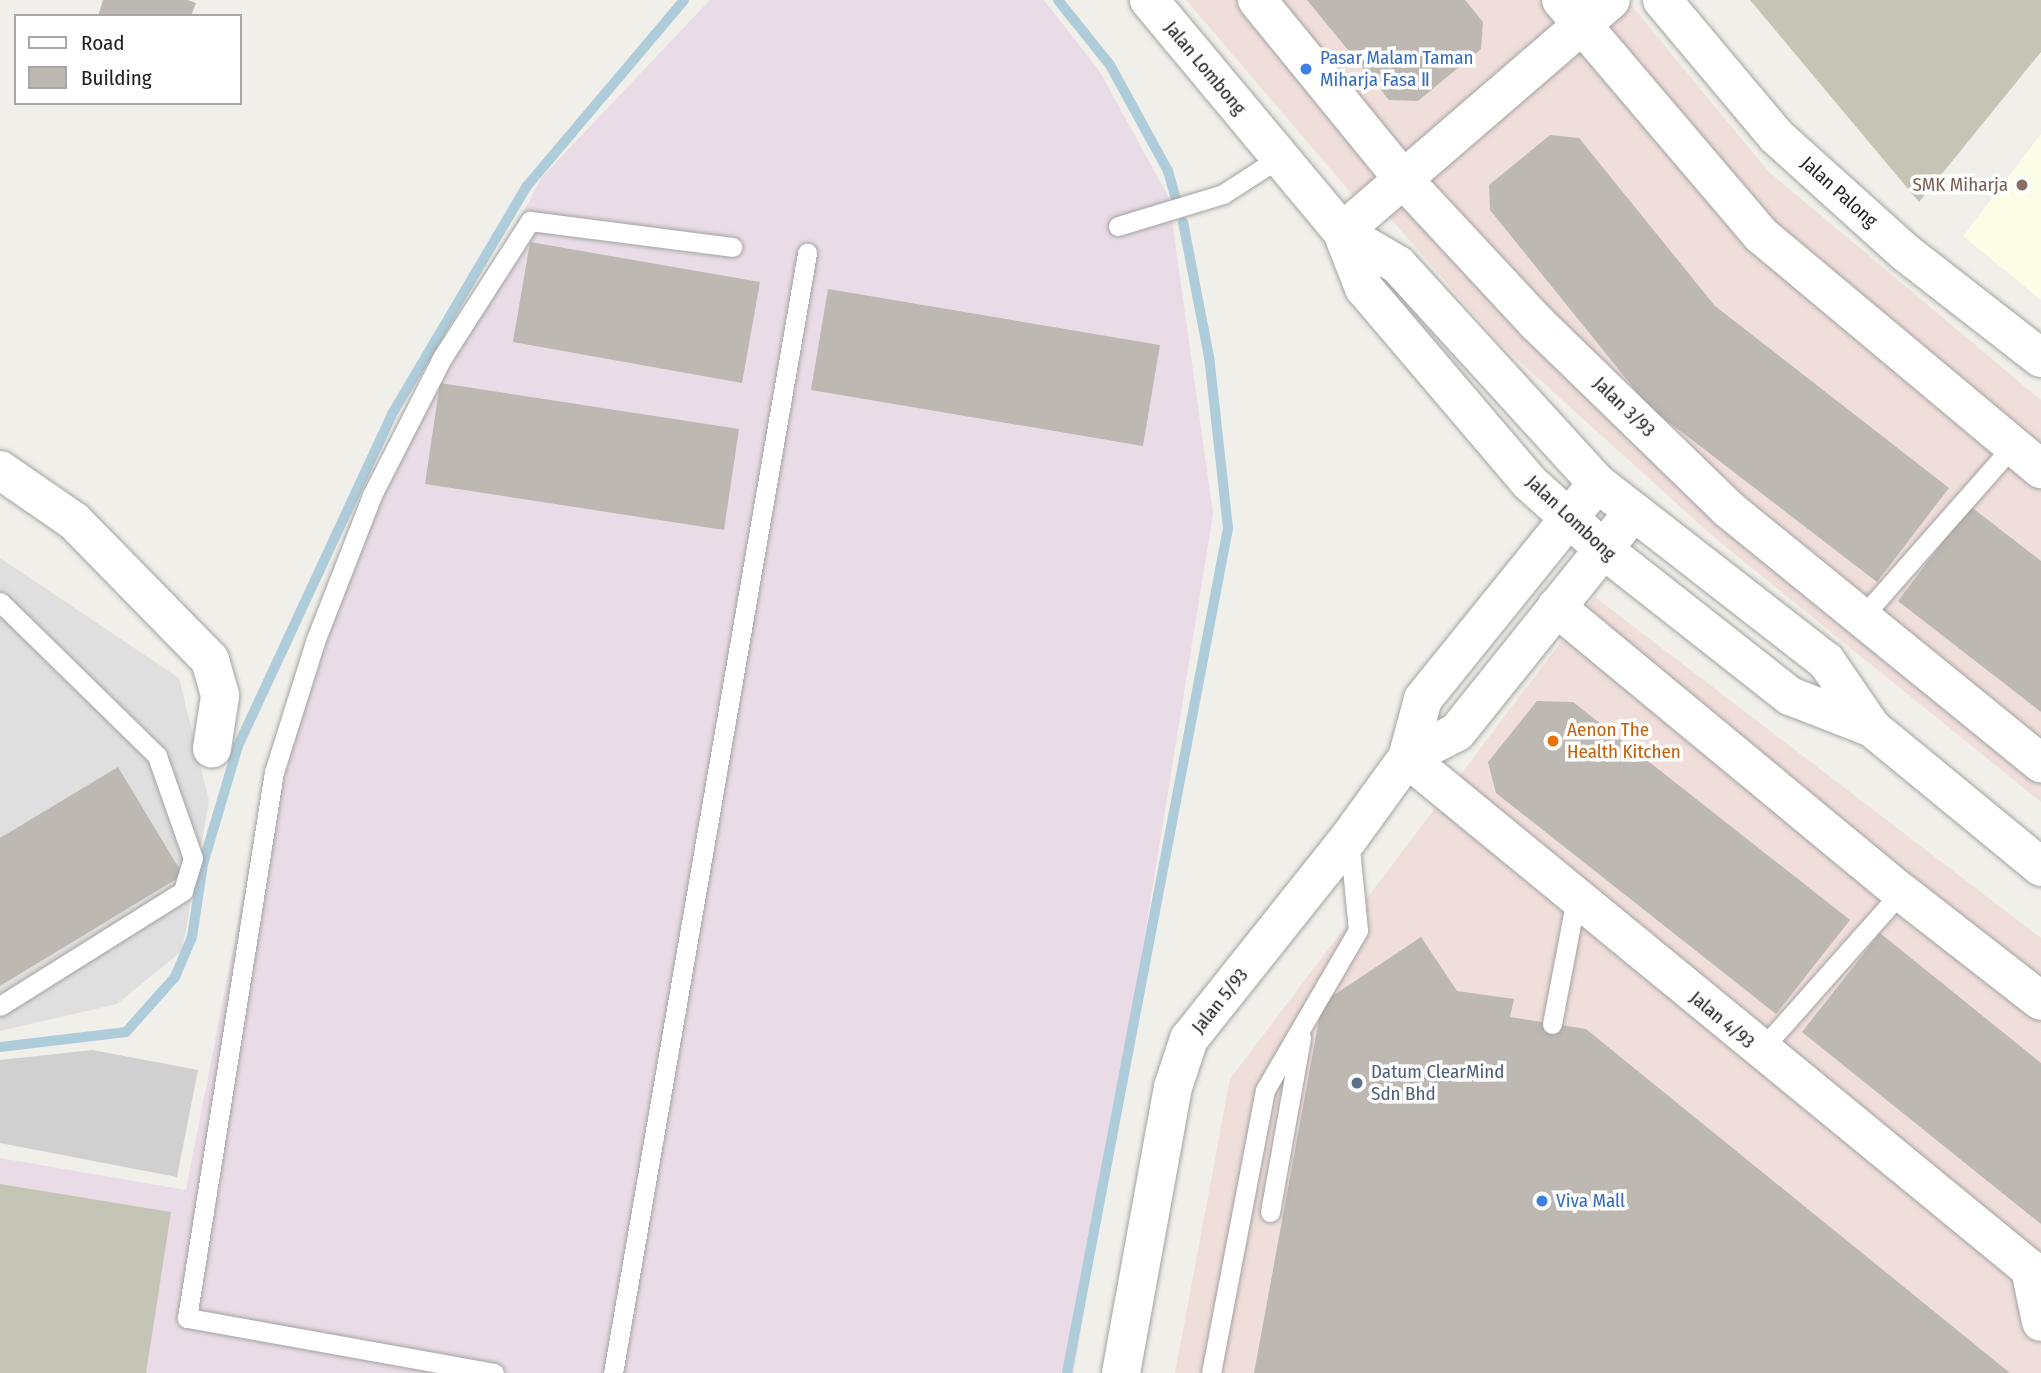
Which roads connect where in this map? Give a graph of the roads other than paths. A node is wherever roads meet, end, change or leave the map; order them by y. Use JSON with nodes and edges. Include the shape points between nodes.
{"nodes":[{"id":1,"x":1149,"y":0,"type":"edge"},
{"id":2,"x":1257,"y":0,"type":"edge"},
{"id":3,"x":1611,"y":0,"type":"edge"},
{"id":4,"x":1662,"y":0,"type":"edge"},
{"id":5,"x":1571,"y":13,"type":"edge"},
{"id":6,"x":1279,"y":158,"type":"junction"},
{"id":7,"x":1403,"y":179,"type":"junction"},
{"id":8,"x":1118,"y":226,"type":"dead end"},
{"id":9,"x":1342,"y":232,"type":"junction"},
{"id":10,"x":732,"y":247,"type":"dead end"},
{"id":11,"x":807,"y":253,"type":"dead end"},
{"id":12,"x":2041,"y":358,"type":"edge"},
{"id":13,"x":2027,"y":457,"type":"edge"},
{"id":14,"x":0,"y":470,"type":"edge"},
{"id":15,"x":1597,"y":483,"type":"junction"},
{"id":16,"x":1633,"y":512,"type":"junction"},
{"id":17,"x":1567,"y":517,"type":"junction"},
{"id":18,"x":1603,"y":550,"type":"junction"},
{"id":19,"x":0,"y":602,"type":"edge"},
{"id":20,"x":1556,"y":607,"type":"junction"},
{"id":21,"x":1862,"y":617,"type":"junction"},
{"id":22,"x":1872,"y":728,"type":"junction"},
{"id":23,"x":212,"y":748,"type":"dead end"},
{"id":24,"x":1406,"y":758,"type":"junction"},
{"id":25,"x":2041,"y":762,"type":"edge"},
{"id":26,"x":1349,"y":838,"type":"junction"},
{"id":27,"x":2041,"y":867,"type":"edge"},
{"id":28,"x":1901,"y":892,"type":"junction"},
{"id":29,"x":1576,"y":898,"type":"junction"},
{"id":30,"x":2041,"y":1001,"type":"edge"},
{"id":31,"x":0,"y":1006,"type":"edge"},
{"id":32,"x":1304,"y":1023,"type":"junction"},
{"id":33,"x":1552,"y":1024,"type":"dead end"},
{"id":34,"x":1760,"y":1051,"type":"junction"},
{"id":35,"x":1270,"y":1212,"type":"dead end"},
{"id":36,"x":2036,"y":1274,"type":"edge"},
{"id":37,"x":2041,"y":1322,"type":"edge"},
{"id":38,"x":494,"y":1373,"type":"edge"},
{"id":39,"x":613,"y":1373,"type":"edge"},
{"id":40,"x":1121,"y":1373,"type":"edge"},
{"id":41,"x":1211,"y":1373,"type":"edge"}],
"edges":[{"from":1,"to":6,"type":"street","name":"Jalan Lombong"},
{"from":2,"to":7,"type":"street","name":"Jalan 3/93"},
{"from":3,"to":5,"type":"street"},
{"from":4,"to":12,"type":"street","name":"Jalan Palong","via":[[1776,136],[1906,253]]},
{"from":5,"to":7,"type":"street"},
{"from":5,"to":13,"type":"street","via":[[1761,235]]},
{"from":6,"to":8,"type":"lane","via":[[1223,194]]},
{"from":6,"to":9,"type":"street","name":"Jalan Lombong"},
{"from":7,"to":9,"type":"street"},
{"from":7,"to":21,"type":"street","name":"Jalan 3/93","via":[[1537,323],[1727,508]]},
{"from":9,"to":15,"type":"street","name":"Jalan Lombong","via":[[1398,265]]},
{"from":9,"to":17,"type":"street","name":"Jalan Lombong","via":[[1364,288],[1521,472]]},
{"from":10,"to":38,"type":"lane","via":[[530,221],[442,358],[372,495],[316,639],[274,772],[187,1318]]},
{"from":11,"to":39,"type":"lane"},
{"from":13,"to":21,"type":"lane"},
{"from":14,"to":23,"type":"street","via":[[74,522],[210,660],[220,696]]},
{"from":15,"to":16,"type":"street","name":"Jalan Lombong"},
{"from":15,"to":17,"type":"street","name":"Jalan 5/93"},
{"from":16,"to":18,"type":"street","name":"Jalan 5/93"},
{"from":16,"to":22,"type":"street","name":"Jalan Lombong","via":[[1826,661]]},
{"from":17,"to":18,"type":"street","name":"Jalan Lombong"},
{"from":17,"to":24,"type":"street","name":"Jalan 5/93","via":[[1423,699]]},
{"from":18,"to":20,"type":"street","name":"Jalan 5/93"},
{"from":18,"to":22,"type":"street","name":"Jalan Lombong","via":[[1790,696]]},
{"from":19,"to":31,"type":"lane","via":[[157,756],[193,858],[183,891]]},
{"from":20,"to":24,"type":"street","name":"Jalan 5/93","via":[[1457,732]]},
{"from":20,"to":28,"type":"street"},
{"from":21,"to":25,"type":"street","name":"Jalan 3/93"},
{"from":22,"to":27,"type":"street","name":"Jalan Lombong"},
{"from":24,"to":26,"type":"street","name":"Jalan 5/93"},
{"from":24,"to":29,"type":"street","name":"Jalan 4/93"},
{"from":26,"to":32,"type":"lane","via":[[1358,930]]},
{"from":26,"to":40,"type":"street","name":"Jalan 5/93","via":[[1189,1040],[1173,1087]]},
{"from":28,"to":30,"type":"street"},
{"from":28,"to":34,"type":"lane"},
{"from":29,"to":33,"type":"lane"},
{"from":29,"to":34,"type":"street","name":"Jalan 4/93"},
{"from":32,"to":35,"type":"lane"},
{"from":32,"to":41,"type":"lane","via":[[1265,1090]]},
{"from":34,"to":36,"type":"street","name":"Jalan 4/93"},
{"from":36,"to":37,"type":"street"}]}
